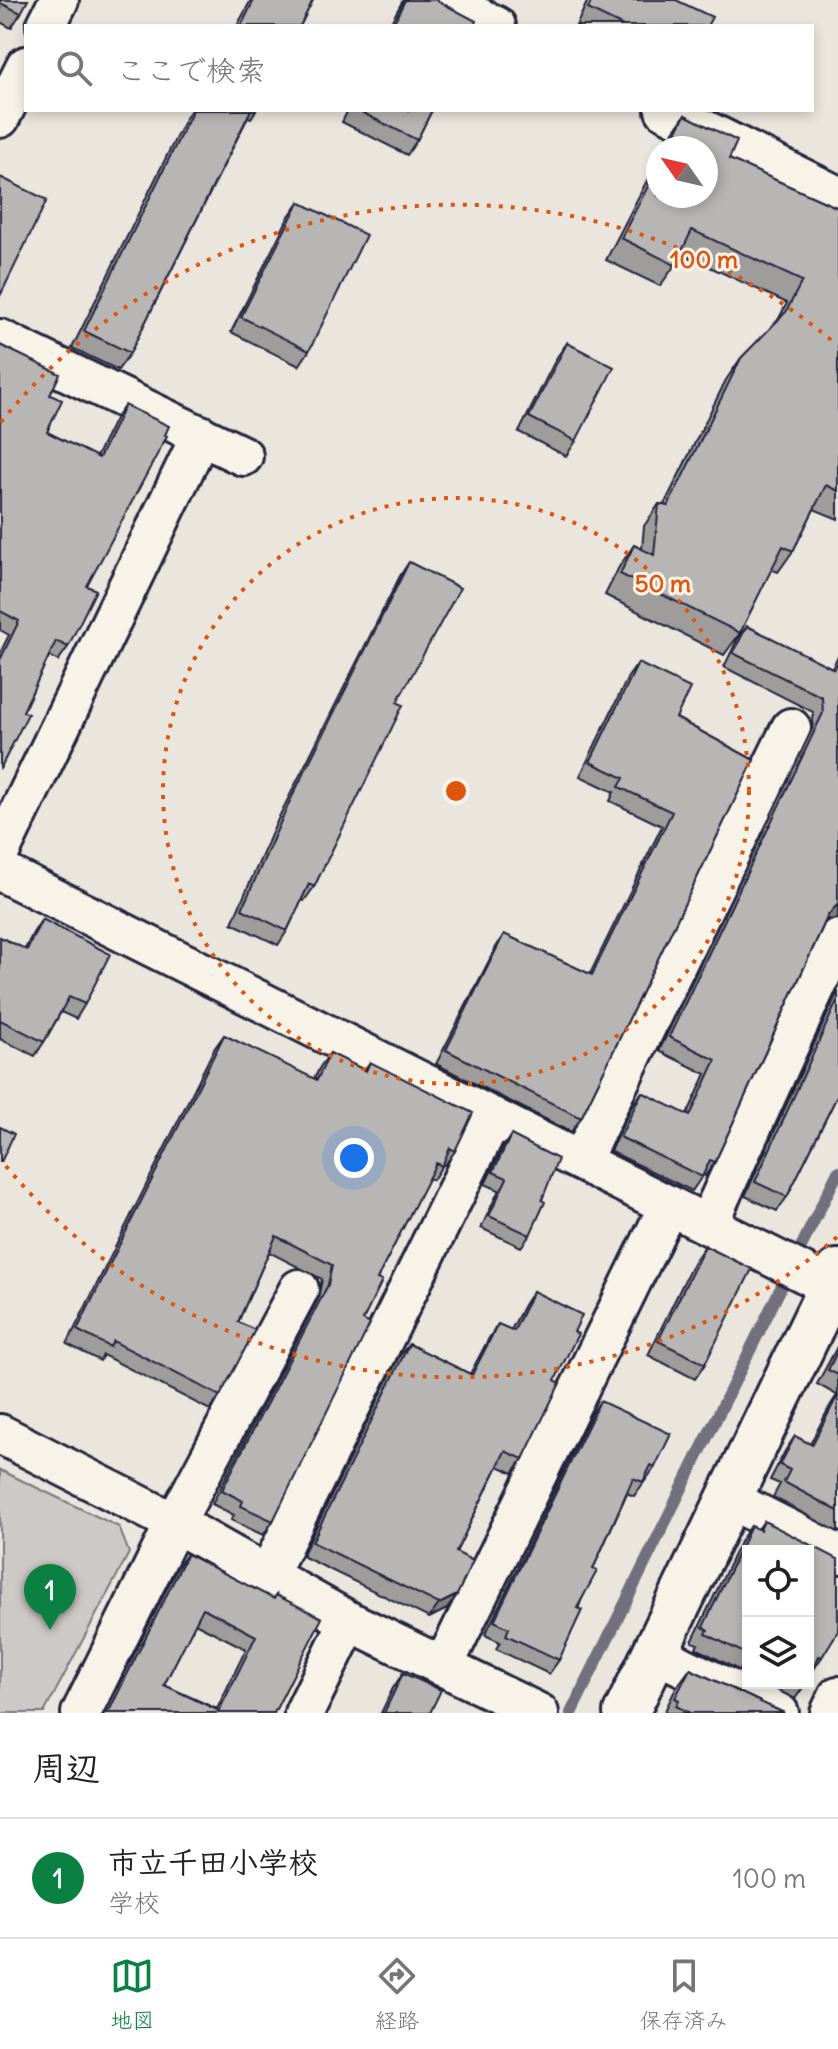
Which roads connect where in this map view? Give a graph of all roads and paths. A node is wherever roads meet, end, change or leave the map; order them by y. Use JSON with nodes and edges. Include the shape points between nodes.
{"nodes":[{"id":1,"x":59,"y":0,"type":"edge"},
{"id":2,"x":444,"y":0,"type":"edge"},
{"id":3,"x":47,"y":24,"type":"edge"},
{"id":4,"x":492,"y":24,"type":"edge"},
{"id":5,"x":24,"y":70,"type":"edge"},
{"id":6,"x":669,"y":112,"type":"edge"},
{"id":7,"x":0,"y":118,"type":"edge"},
{"id":8,"x":838,"y":196,"type":"edge"},
{"id":9,"x":0,"y":339,"type":"edge"},
{"id":10,"x":201,"y":435,"type":"junction"},
{"id":11,"x":243,"y":456,"type":"dead end"},
{"id":12,"x":791,"y":728,"type":"dead end"},
{"id":13,"x":0,"y":852,"type":"edge"},
{"id":14,"x":0,"y":871,"type":"edge"},
{"id":15,"x":838,"y":938,"type":"edge"},
{"id":16,"x":493,"y":1117,"type":"junction"},
{"id":17,"x":581,"y":1161,"type":"junction"},
{"id":18,"x":669,"y":1205,"type":"junction"},
{"id":19,"x":708,"y":1224,"type":"junction"},
{"id":20,"x":818,"y":1277,"type":"edge"},
{"id":21,"x":299,"y":1289,"type":"dead end"},
{"id":22,"x":0,"y":1434,"type":"edge"},
{"id":23,"x":729,"y":1499,"type":"junction"},
{"id":24,"x":175,"y":1523,"type":"junction"},
{"id":25,"x":838,"y":1554,"type":"edge"},
{"id":26,"x":268,"y":1575,"type":"junction"},
{"id":27,"x":349,"y":1621,"type":"junction"},
{"id":28,"x":655,"y":1653,"type":"junction"},
{"id":29,"x":443,"y":1667,"type":"junction"},
{"id":30,"x":838,"y":1696,"type":"edge"},
{"id":31,"x":81,"y":1713,"type":"edge"},
{"id":32,"x":304,"y":1713,"type":"edge"},
{"id":33,"x":539,"y":1713,"type":"edge"},
{"id":34,"x":626,"y":1713,"type":"edge"},
{"id":35,"x":779,"y":1713,"type":"edge"},
{"id":36,"x":830,"y":1713,"type":"edge"}],
"edges":[{"from":1,"to":3,"type":"street"},
{"from":2,"to":4,"type":"street"},
{"from":5,"to":7,"type":"street"},
{"from":6,"to":8,"type":"street"},
{"from":9,"to":10,"type":"street"},
{"from":10,"to":11,"type":"street"},
{"from":10,"to":13,"type":"street"},
{"from":12,"to":17,"type":"street"},
{"from":14,"to":16,"type":"street"},
{"from":15,"to":19,"type":"street"},
{"from":16,"to":17,"type":"street"},
{"from":16,"to":26,"type":"street"},
{"from":17,"to":18,"type":"street"},
{"from":18,"to":19,"type":"street"},
{"from":18,"to":29,"type":"street"},
{"from":19,"to":20,"type":"street"},
{"from":20,"to":23,"type":"street"},
{"from":21,"to":24,"type":"street"},
{"from":22,"to":24,"type":"street"},
{"from":23,"to":25,"type":"street"},
{"from":23,"to":28,"type":"street"},
{"from":24,"to":26,"type":"street"},
{"from":24,"to":31,"type":"street"},
{"from":26,"to":27,"type":"street"},
{"from":27,"to":29,"type":"street"},
{"from":27,"to":32,"type":"street"},
{"from":28,"to":34,"type":"street"},
{"from":28,"to":35,"type":"street"},
{"from":29,"to":33,"type":"street"},
{"from":30,"to":36,"type":"street"}]}
